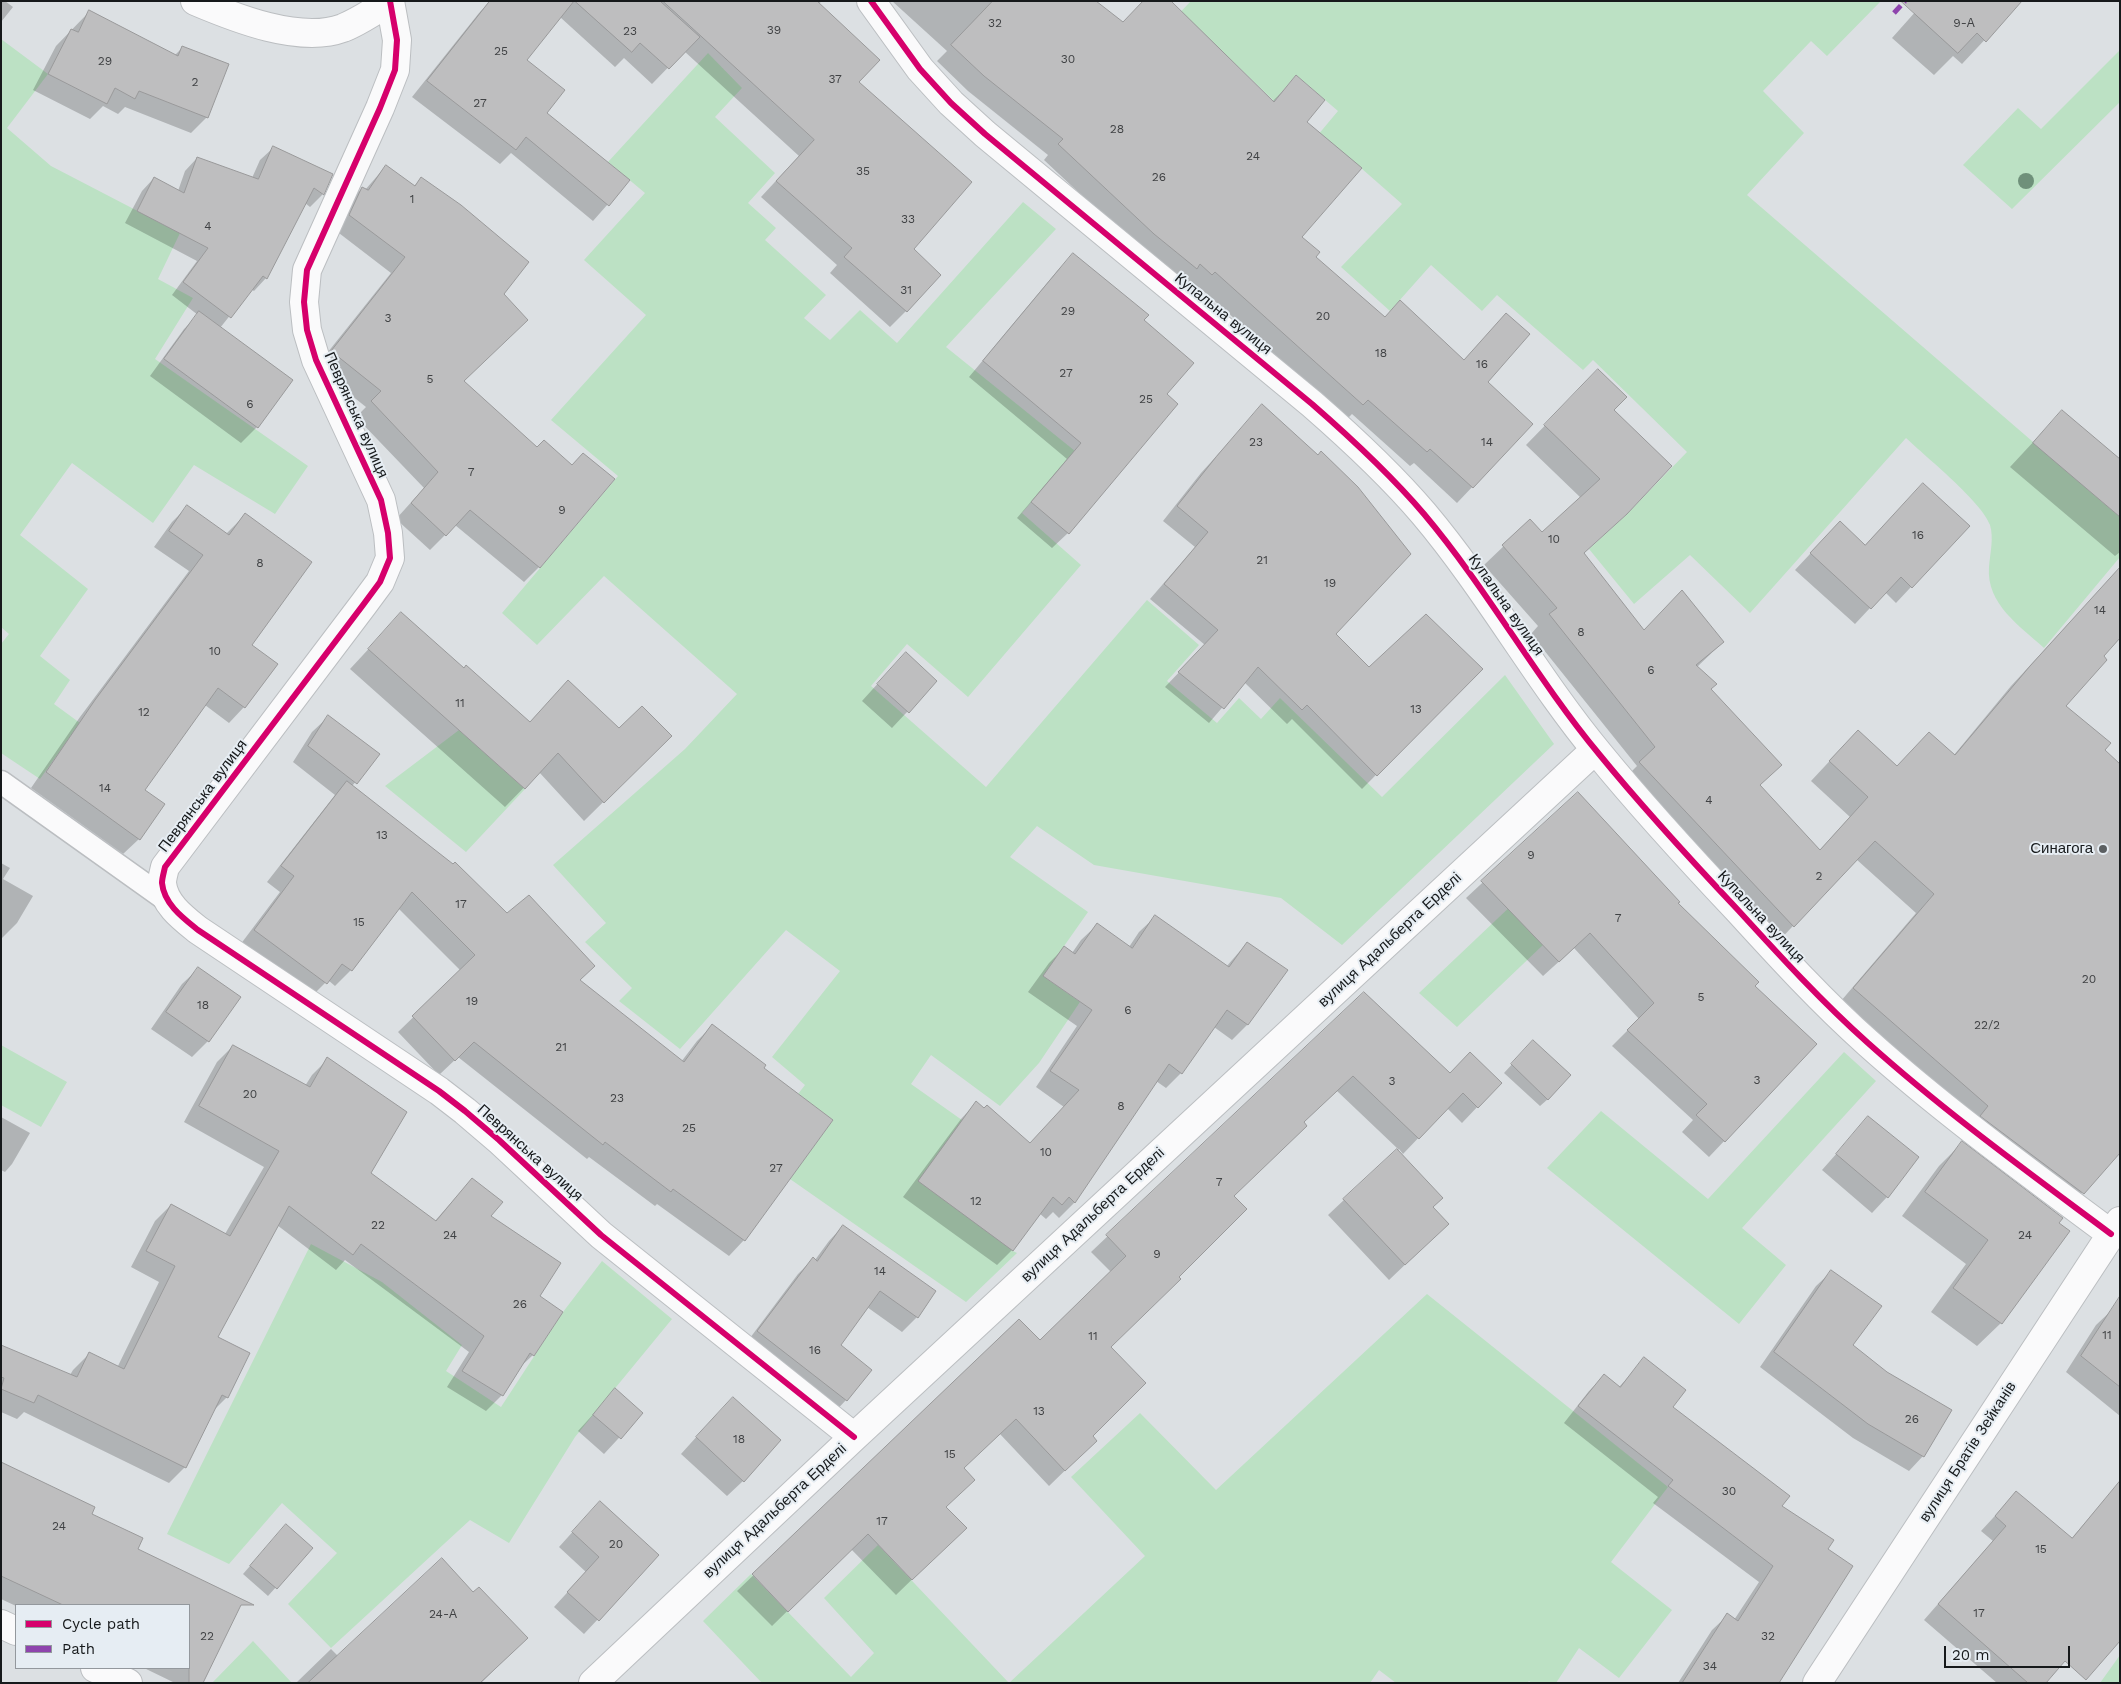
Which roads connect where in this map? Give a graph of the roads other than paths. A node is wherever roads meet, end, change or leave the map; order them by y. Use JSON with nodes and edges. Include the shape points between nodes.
{"nodes":[{"id":1,"x":195,"y":1,"type":"edge"},
{"id":2,"x":390,"y":1,"type":"edge"},
{"id":3,"x":871,"y":1,"type":"edge"},
{"id":4,"x":1595,"y":750,"type":"junction"},
{"id":5,"x":1,"y":782,"type":"edge"},
{"id":6,"x":168,"y":901,"type":"junction"},
{"id":7,"x":2115,"y":1227,"type":"edge"},
{"id":8,"x":854,"y":1437,"type":"junction"},
{"id":9,"x":1,"y":1624,"type":"edge"},
{"id":10,"x":15,"y":1631,"type":"edge"},
{"id":11,"x":97,"y":1669,"type":"edge"},
{"id":12,"x":128,"y":1683,"type":"edge"},
{"id":13,"x":593,"y":1683,"type":"edge"},
{"id":14,"x":1818,"y":1683,"type":"edge"}],
"edges":[{"from":1,"to":2,"type":"street","via":[[278,29],[310,33],[341,28]]},
{"from":2,"to":6,"type":"street","name":"Певрянська вулиця","via":[[398,40],[395,70],[307,270],[304,302],[307,330],[316,360],[381,500],[390,558],[380,582],[165,867],[162,883]]},
{"from":3,"to":4,"type":"street","name":"Купальна вулиця","via":[[920,69],[951,103],[1312,404],[1387,475],[1424,514],[1456,556]]},
{"from":4,"to":7,"type":"street","name":"Купальна вулиця","via":[[1788,965],[1866,1042],[1956,1118]]},
{"from":4,"to":8,"type":"street","name":"вулиця Адальберта Ерделі"},
{"from":5,"to":6,"type":"lane","name":"Певрянська вулиця"},
{"from":6,"to":8,"type":"street","name":"Певрянська вулиця","via":[[198,930],[466,1111],[601,1235]]},
{"from":7,"to":14,"type":"street","name":"вулиця Братів Зейканів"},
{"from":8,"to":13,"type":"street","name":"вулиця Адальберта Ерделі"},
{"from":9,"to":10,"type":"street"},
{"from":11,"to":12,"type":"street"}]}
